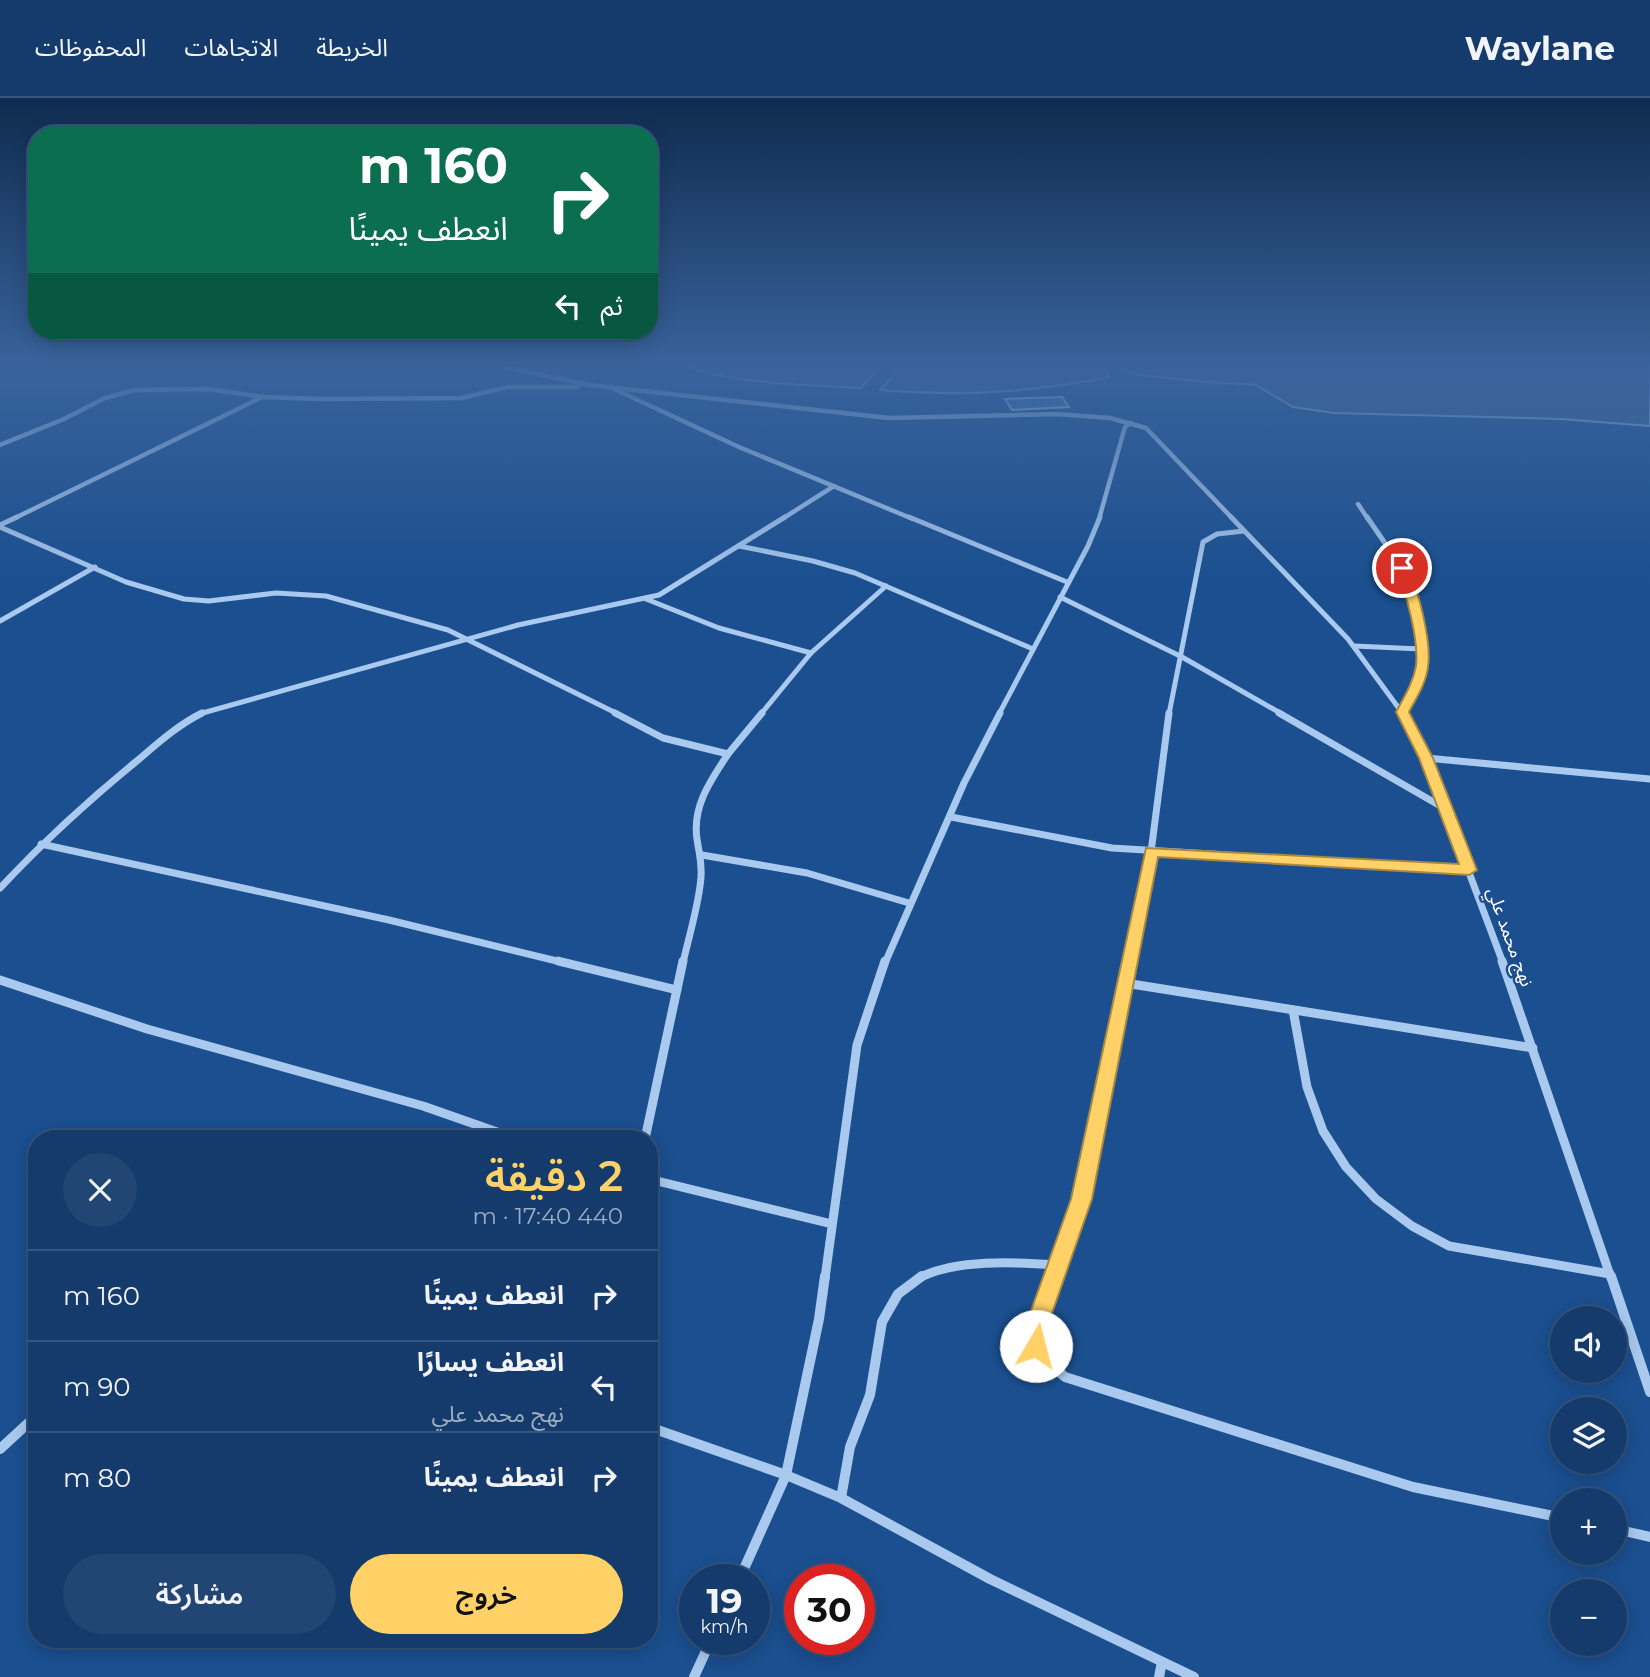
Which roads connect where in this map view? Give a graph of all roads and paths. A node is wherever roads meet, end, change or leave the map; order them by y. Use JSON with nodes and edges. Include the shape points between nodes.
{"nodes":[{"id":1,"x":20,"y":437,"type":"edge"},
{"id":2,"x":181,"y":437,"type":"edge"},
{"id":3,"x":717,"y":437,"type":"edge"},
{"id":4,"x":1122,"y":437,"type":"edge"},
{"id":5,"x":1154,"y":437,"type":"edge"},
{"id":6,"x":0,"y":445,"type":"edge"},
{"id":7,"x":834,"y":486,"type":"junction"},
{"id":8,"x":1358,"y":504,"type":"dead end"},
{"id":9,"x":0,"y":526,"type":"edge"},
{"id":10,"x":1244,"y":531,"type":"junction"},
{"id":11,"x":738,"y":546,"type":"junction"},
{"id":12,"x":95,"y":567,"type":"junction"},
{"id":13,"x":1067,"y":582,"type":"junction"},
{"id":14,"x":886,"y":586,"type":"junction"},
{"id":15,"x":1060,"y":597,"type":"junction"},
{"id":16,"x":646,"y":599,"type":"junction"},
{"id":17,"x":0,"y":621,"type":"edge"},
{"id":18,"x":470,"y":640,"type":"junction"},
{"id":19,"x":1354,"y":646,"type":"junction"},
{"id":20,"x":1033,"y":649,"type":"junction"},
{"id":21,"x":1421,"y":649,"type":"junction"},
{"id":22,"x":811,"y":653,"type":"junction"},
{"id":23,"x":1182,"y":657,"type":"junction"},
{"id":24,"x":1402,"y":712,"type":"junction"},
{"id":25,"x":728,"y":754,"type":"junction"},
{"id":26,"x":1426,"y":758,"type":"junction"},
{"id":27,"x":1650,"y":779,"type":"edge"},
{"id":28,"x":1445,"y":809,"type":"junction"},
{"id":29,"x":951,"y":817,"type":"junction"},
{"id":30,"x":41,"y":844,"type":"junction"},
{"id":31,"x":1151,"y":852,"type":"junction"},
{"id":32,"x":702,"y":855,"type":"junction"},
{"id":33,"x":1469,"y":870,"type":"junction"},
{"id":34,"x":0,"y":888,"type":"edge"},
{"id":35,"x":909,"y":903,"type":"junction"},
{"id":36,"x":0,"y":980,"type":"edge"},
{"id":37,"x":1125,"y":983,"type":"junction"},
{"id":38,"x":677,"y":990,"type":"junction"},
{"id":39,"x":1293,"y":1010,"type":"junction"},
{"id":40,"x":1533,"y":1048,"type":"junction"},
{"id":41,"x":491,"y":1130,"type":"edge"},
{"id":42,"x":647,"y":1130,"type":"edge"},
{"id":43,"x":658,"y":1181,"type":"edge"},
{"id":44,"x":832,"y":1224,"type":"junction"},
{"id":45,"x":1056,"y":1265,"type":"junction"},
{"id":46,"x":1610,"y":1274,"type":"junction"},
{"id":47,"x":1650,"y":1392,"type":"edge"},
{"id":48,"x":28,"y":1423,"type":"edge"},
{"id":49,"x":658,"y":1430,"type":"edge"},
{"id":50,"x":0,"y":1448,"type":"edge"},
{"id":51,"x":786,"y":1475,"type":"junction"},
{"id":52,"x":841,"y":1498,"type":"junction"},
{"id":53,"x":1550,"y":1515,"type":"edge"},
{"id":54,"x":1627,"y":1531,"type":"edge"},
{"id":55,"x":1650,"y":1536,"type":"edge"},
{"id":56,"x":746,"y":1564,"type":"edge"},
{"id":57,"x":704,"y":1655,"type":"edge"},
{"id":58,"x":1162,"y":1662,"type":"junction"},
{"id":59,"x":694,"y":1677,"type":"edge"},
{"id":60,"x":1160,"y":1677,"type":"edge"},
{"id":61,"x":1194,"y":1677,"type":"edge"}],
"edges":[{"from":1,"to":6,"type":"street"},
{"from":2,"to":9,"type":"street"},
{"from":3,"to":7,"type":"street"},
{"from":4,"to":13,"type":"street","via":[[1098,523],[1082,562]]},
{"from":5,"to":10,"type":"street","name":"نهج محمد علي"},
{"from":7,"to":11,"type":"street"},
{"from":7,"to":13,"type":"street"},
{"from":8,"to":21,"type":"street","via":[[1402,568],[1414,596]]},
{"from":9,"to":12,"type":"street"},
{"from":10,"to":19,"type":"street","name":"نهج محمد علي"},
{"from":10,"to":23,"type":"street","via":[[1220,532],[1203,542]]},
{"from":11,"to":14,"type":"street","via":[[813,561]]},
{"from":11,"to":16,"type":"street","via":[[674,587]]},
{"from":12,"to":17,"type":"street"},
{"from":12,"to":18,"type":"street","via":[[126,582],[190,601],[276,593],[326,596]]},
{"from":13,"to":15,"type":"street"},
{"from":14,"to":20,"type":"street"},
{"from":14,"to":22,"type":"street"},
{"from":15,"to":20,"type":"street"},
{"from":15,"to":23,"type":"street"},
{"from":16,"to":18,"type":"street","via":[[518,625]]},
{"from":16,"to":22,"type":"street","via":[[719,628]]},
{"from":18,"to":25,"type":"street","via":[[663,738]]},
{"from":18,"to":30,"type":"street","via":[[201,713]]},
{"from":19,"to":21,"type":"street"},
{"from":19,"to":24,"type":"street","name":"نهج محمد علي"},
{"from":20,"to":29,"type":"street"},
{"from":21,"to":24,"type":"street","via":[[1416,687]]},
{"from":22,"to":25,"type":"street"},
{"from":23,"to":28,"type":"street"},
{"from":23,"to":31,"type":"street","via":[[1166,729]]},
{"from":24,"to":26,"type":"street","name":"نهج محمد علي"},
{"from":25,"to":32,"type":"street","via":[[703,794],[696,821]]},
{"from":26,"to":27,"type":"street"},
{"from":26,"to":28,"type":"street","name":"نهج محمد علي"},
{"from":28,"to":33,"type":"street","name":"نهج محمد علي"},
{"from":29,"to":31,"type":"street"},
{"from":29,"to":35,"type":"street"},
{"from":30,"to":34,"type":"street"},
{"from":30,"to":38,"type":"street","via":[[389,920]]},
{"from":31,"to":33,"type":"street"},
{"from":31,"to":37,"type":"street"},
{"from":32,"to":35,"type":"street","via":[[755,860],[819,874]]},
{"from":32,"to":38,"type":"street","via":[[701,880]]},
{"from":33,"to":40,"type":"street","name":"نهج محمد علي"},
{"from":35,"to":44,"type":"street","via":[[857,1045]]},
{"from":36,"to":41,"type":"street","via":[[147,1029],[423,1106]]},
{"from":37,"to":39,"type":"street"},
{"from":37,"to":45,"type":"street","via":[[1081,1199]]},
{"from":38,"to":42,"type":"street"},
{"from":39,"to":40,"type":"street"},
{"from":39,"to":46,"type":"street","via":[[1306,1080],[1323,1131],[1344,1163],[1387,1207],[1426,1236],[1449,1246]]},
{"from":40,"to":46,"type":"street","name":"نهج محمد علي"},
{"from":43,"to":44,"type":"street"},
{"from":44,"to":51,"type":"street","via":[[819,1319]]},
{"from":45,"to":52,"type":"street","via":[[1011,1262],[934,1270],[891,1300],[876,1341],[870,1394],[852,1441]]},
{"from":45,"to":53,"type":"street","via":[[1039,1319],[1036,1346],[1065,1377],[1413,1487]]},
{"from":46,"to":47,"type":"street","name":"نهج محمد علي"},
{"from":48,"to":50,"type":"street"},
{"from":49,"to":51,"type":"street"},
{"from":51,"to":52,"type":"street"},
{"from":51,"to":56,"type":"street"},
{"from":52,"to":58,"type":"street","via":[[990,1579]]},
{"from":54,"to":55,"type":"street"},
{"from":57,"to":59,"type":"street"},
{"from":58,"to":60,"type":"street"},
{"from":58,"to":61,"type":"street"}]}
